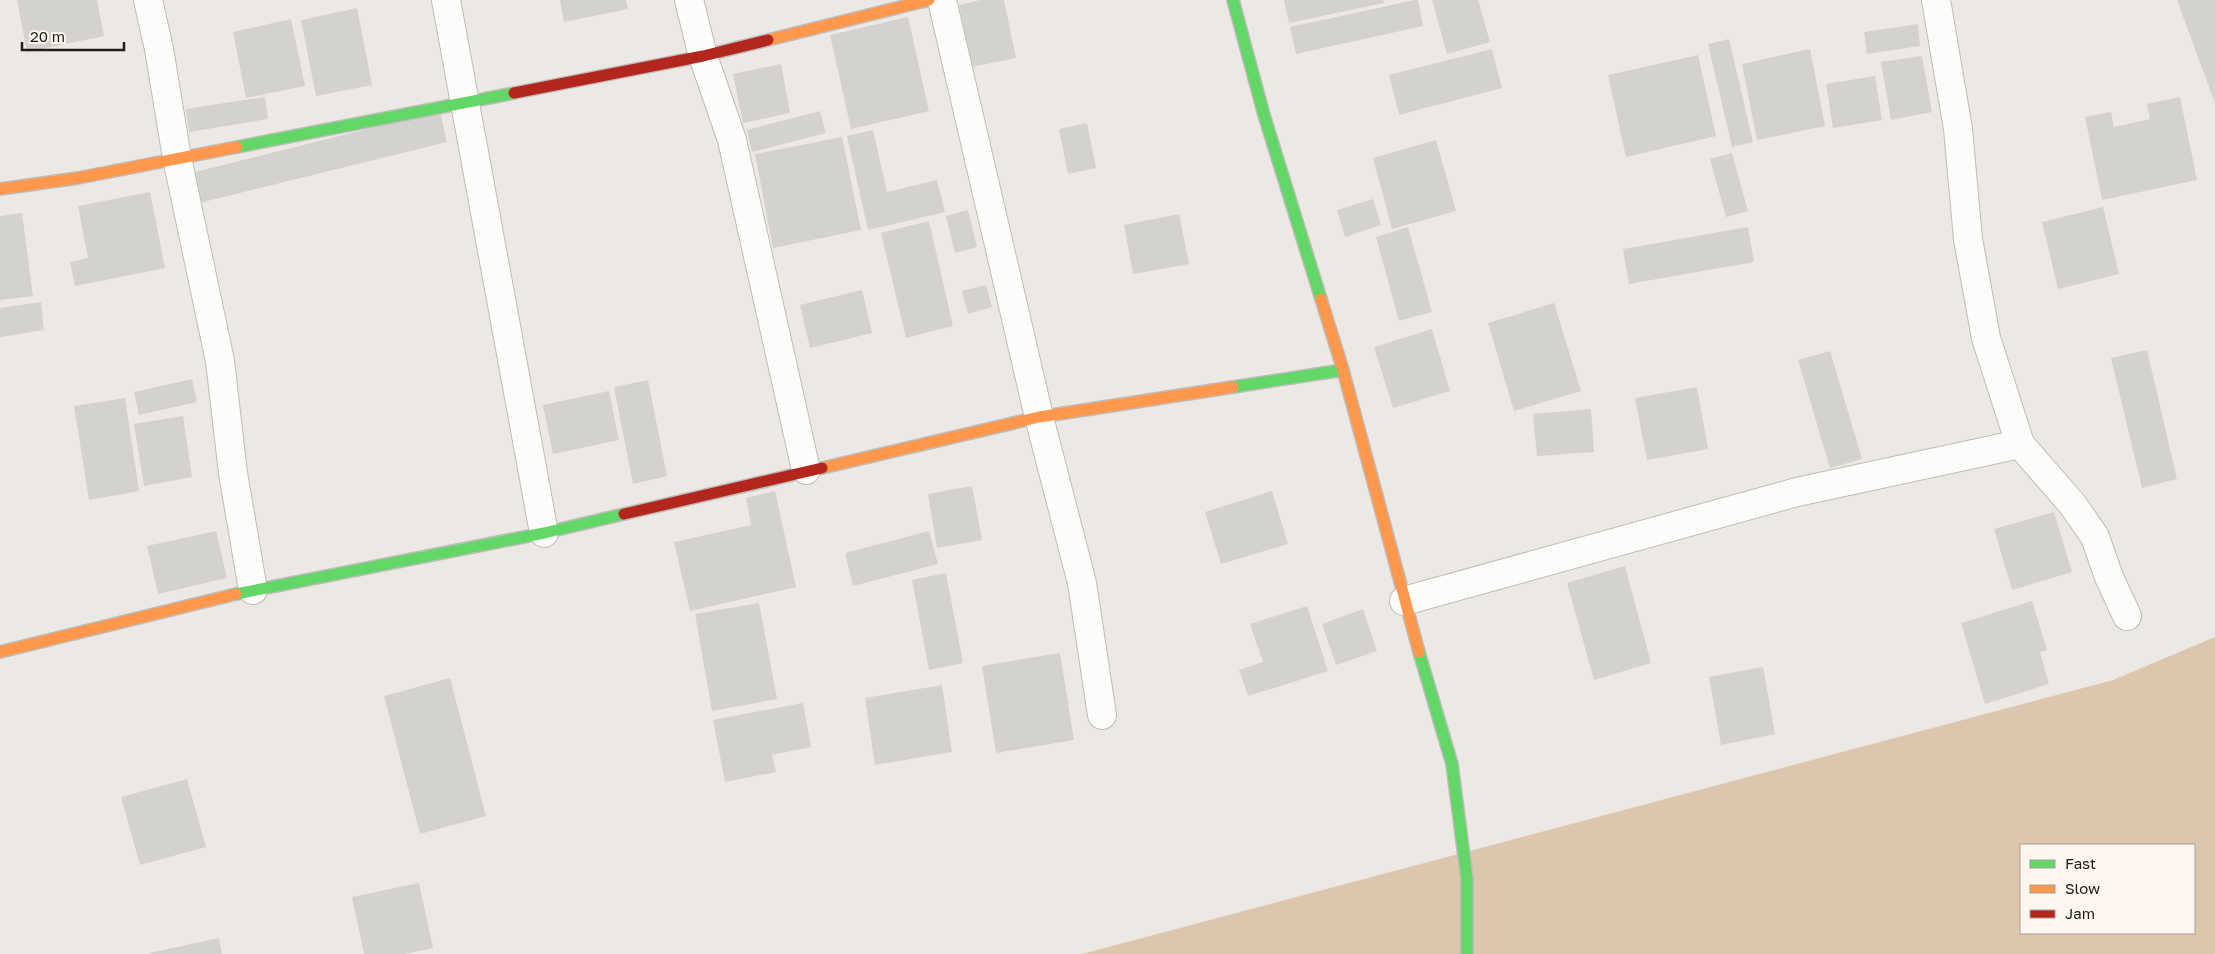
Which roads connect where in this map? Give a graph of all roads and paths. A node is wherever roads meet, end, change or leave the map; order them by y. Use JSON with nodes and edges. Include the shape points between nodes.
{"nodes":[{"id":1,"x":148,"y":0,"type":"edge"},
{"id":2,"x":446,"y":0,"type":"edge"},
{"id":3,"x":689,"y":0,"type":"edge"},
{"id":4,"x":929,"y":0,"type":"edge"},
{"id":5,"x":942,"y":0,"type":"edge"},
{"id":6,"x":1233,"y":0,"type":"edge"},
{"id":7,"x":1936,"y":0,"type":"edge"},
{"id":8,"x":704,"y":56,"type":"junction"},
{"id":9,"x":465,"y":102,"type":"junction"},
{"id":10,"x":177,"y":158,"type":"junction"},
{"id":11,"x":0,"y":189,"type":"edge"},
{"id":12,"x":1343,"y":370,"type":"junction"},
{"id":13,"x":1040,"y":417,"type":"junction"},
{"id":14,"x":2020,"y":444,"type":"junction"},
{"id":15,"x":806,"y":470,"type":"junction"},
{"id":16,"x":544,"y":533,"type":"junction"},
{"id":17,"x":253,"y":590,"type":"junction"},
{"id":18,"x":1404,"y":601,"type":"junction"},
{"id":19,"x":2127,"y":616,"type":"dead end"},
{"id":20,"x":0,"y":652,"type":"edge"},
{"id":21,"x":1102,"y":715,"type":"dead end"},
{"id":22,"x":1467,"y":954,"type":"edge"}],
"edges":[{"from":1,"to":10,"type":"street"},
{"from":2,"to":9,"type":"street"},
{"from":3,"to":8,"type":"street"},
{"from":4,"to":8,"type":"street"},
{"from":5,"to":13,"type":"street"},
{"from":6,"to":12,"type":"street","via":[[1264,115]]},
{"from":7,"to":14,"type":"street","via":[[1958,129],[1968,239],[1986,338]]},
{"from":8,"to":9,"type":"street"},
{"from":8,"to":15,"type":"street","via":[[732,140]]},
{"from":9,"to":10,"type":"street"},
{"from":9,"to":16,"type":"street"},
{"from":10,"to":11,"type":"street","via":[[78,178]]},
{"from":10,"to":17,"type":"street","via":[[220,361],[233,473]]},
{"from":12,"to":13,"type":"street"},
{"from":12,"to":18,"type":"street"},
{"from":13,"to":15,"type":"street"},
{"from":13,"to":21,"type":"street","via":[[1082,583]]},
{"from":14,"to":18,"type":"street","via":[[1797,492]]},
{"from":14,"to":19,"type":"street","via":[[2073,505],[2094,538]]},
{"from":15,"to":16,"type":"street"},
{"from":16,"to":17,"type":"street"},
{"from":17,"to":20,"type":"street"},
{"from":18,"to":22,"type":"street","via":[[1452,764],[1467,879]]}]}
